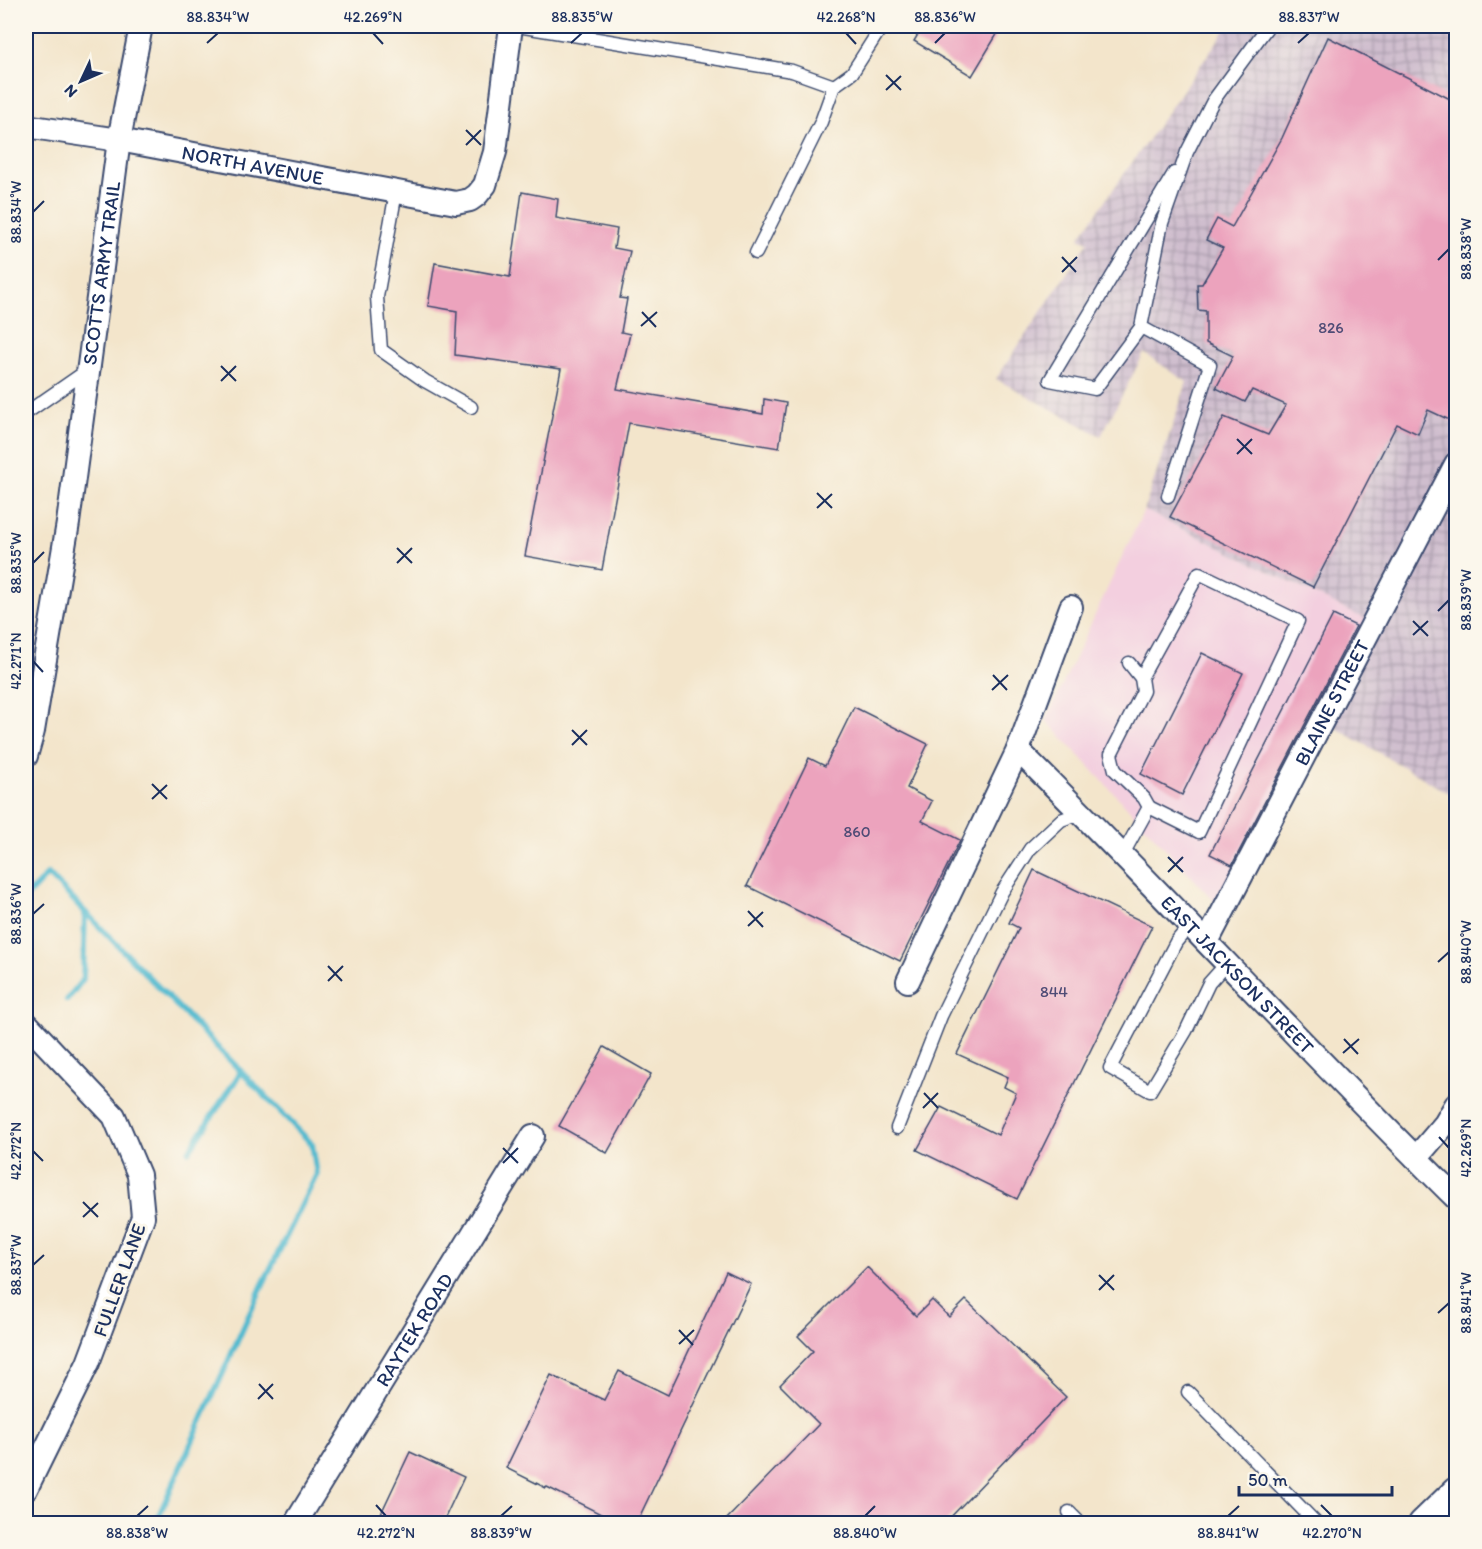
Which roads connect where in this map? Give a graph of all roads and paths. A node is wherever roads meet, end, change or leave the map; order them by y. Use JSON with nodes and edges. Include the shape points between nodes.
{"nodes":[{"id":1,"x":141,"y":26,"type":"edge"},
{"id":2,"x":511,"y":26,"type":"edge"},
{"id":3,"x":518,"y":26,"type":"edge"},
{"id":4,"x":882,"y":26,"type":"edge"},
{"id":5,"x":1268,"y":26,"type":"edge"},
{"id":6,"x":834,"y":86,"type":"junction"},
{"id":7,"x":26,"y":126,"type":"edge"},
{"id":8,"x":119,"y":140,"type":"junction"},
{"id":9,"x":1187,"y":152,"type":"junction"},
{"id":10,"x":396,"y":192,"type":"junction"},
{"id":11,"x":756,"y":253,"type":"dead end"},
{"id":12,"x":1141,"y":327,"type":"junction"},
{"id":13,"x":88,"y":370,"type":"junction"},
{"id":14,"x":471,"y":407,"type":"dead end"},
{"id":15,"x":26,"y":413,"type":"edge"},
{"id":16,"x":1454,"y":475,"type":"edge"},
{"id":17,"x":1168,"y":496,"type":"dead end"},
{"id":18,"x":1071,"y":607,"type":"dead end"},
{"id":19,"x":1129,"y":663,"type":"dead end"},
{"id":20,"x":1141,"y":678,"type":"junction"},
{"id":21,"x":1018,"y":750,"type":"junction"},
{"id":22,"x":26,"y":756,"type":"edge"},
{"id":23,"x":1149,"y":807,"type":"junction"},
{"id":24,"x":1080,"y":813,"type":"junction"},
{"id":25,"x":1122,"y":856,"type":"junction"},
{"id":26,"x":1190,"y":925,"type":"junction"},
{"id":27,"x":1207,"y":942,"type":"junction"},
{"id":28,"x":1227,"y":963,"type":"junction"},
{"id":29,"x":908,"y":981,"type":"dead end"},
{"id":30,"x":26,"y":1023,"type":"edge"},
{"id":31,"x":1456,"y":1105,"type":"edge"},
{"id":32,"x":897,"y":1128,"type":"dead end"},
{"id":33,"x":533,"y":1136,"type":"dead end"},
{"id":34,"x":1416,"y":1158,"type":"junction"},
{"id":35,"x":1456,"y":1198,"type":"edge"},
{"id":36,"x":1188,"y":1392,"type":"dead end"},
{"id":37,"x":34,"y":1451,"type":"edge"},
{"id":38,"x":26,"y":1489,"type":"edge"},
{"id":39,"x":1456,"y":1492,"type":"edge"},
{"id":40,"x":1069,"y":1512,"type":"dead end"},
{"id":41,"x":295,"y":1524,"type":"edge"},
{"id":42,"x":1081,"y":1524,"type":"edge"},
{"id":43,"x":1317,"y":1524,"type":"edge"},
{"id":44,"x":1423,"y":1524,"type":"edge"}],
"edges":[{"from":1,"to":8,"type":"street","name":"SCOTTS ARMY TRAIL"},
{"from":2,"to":10,"type":"street","name":"NORTH AVENUE","via":[[495,152],[485,185],[470,200],[456,203]]},
{"from":3,"to":6,"type":"lane","via":[[792,72]]},
{"from":4,"to":6,"type":"lane","via":[[852,73]]},
{"from":5,"to":9,"type":"lane","via":[[1213,102]]},
{"from":6,"to":11,"type":"lane"},
{"from":7,"to":8,"type":"street","name":"NORTH AVENUE"},
{"from":8,"to":10,"type":"street","name":"NORTH AVENUE"},
{"from":8,"to":13,"type":"street","name":"SCOTTS ARMY TRAIL"},
{"from":9,"to":12,"type":"lane","via":[[1162,224]]},
{"from":9,"to":12,"type":"lane","via":[[1050,380],[1095,389]]},
{"from":10,"to":14,"type":"lane","via":[[377,297],[381,350]]},
{"from":12,"to":17,"type":"lane","via":[[1210,365]]},
{"from":13,"to":15,"type":"lane"},
{"from":13,"to":22,"type":"street","name":"SCOTTS ARMY TRAIL","via":[[68,523]]},
{"from":16,"to":27,"type":"street","name":"BLAINE STREET"},
{"from":18,"to":21,"type":"street"},
{"from":19,"to":20,"type":"lane"},
{"from":20,"to":23,"type":"lane","via":[[1143,691],[1112,753],[1115,770]]},
{"from":20,"to":23,"type":"lane","via":[[1199,573],[1298,621],[1199,832]]},
{"from":21,"to":24,"type":"street","name":"EAST JACKSON STREET"},
{"from":21,"to":29,"type":"street"},
{"from":23,"to":25,"type":"lane"},
{"from":24,"to":25,"type":"street","name":"EAST JACKSON STREET"},
{"from":24,"to":32,"type":"lane","via":[[1061,820],[1030,849],[1002,892],[941,1016]]},
{"from":25,"to":26,"type":"street","name":"EAST JACKSON STREET"},
{"from":26,"to":27,"type":"street","name":"EAST JACKSON STREET"},
{"from":26,"to":28,"type":"lane","via":[[1176,942],[1110,1068],[1150,1091],[1209,983]]},
{"from":27,"to":28,"type":"street","name":"EAST JACKSON STREET"},
{"from":28,"to":34,"type":"street","name":"EAST JACKSON STREET"},
{"from":30,"to":37,"type":"street","name":"FULLER LANE","via":[[114,1116],[139,1175],[143,1217],[88,1363]]},
{"from":31,"to":34,"type":"street"},
{"from":33,"to":41,"type":"street","name":"RAYTEK ROAD"},
{"from":34,"to":35,"type":"street","name":"EAST JACKSON STREET"},
{"from":36,"to":43,"type":"lane"},
{"from":37,"to":38,"type":"street","name":"FULLER LANE"},
{"from":39,"to":44,"type":"street"},
{"from":40,"to":42,"type":"lane"}]}
